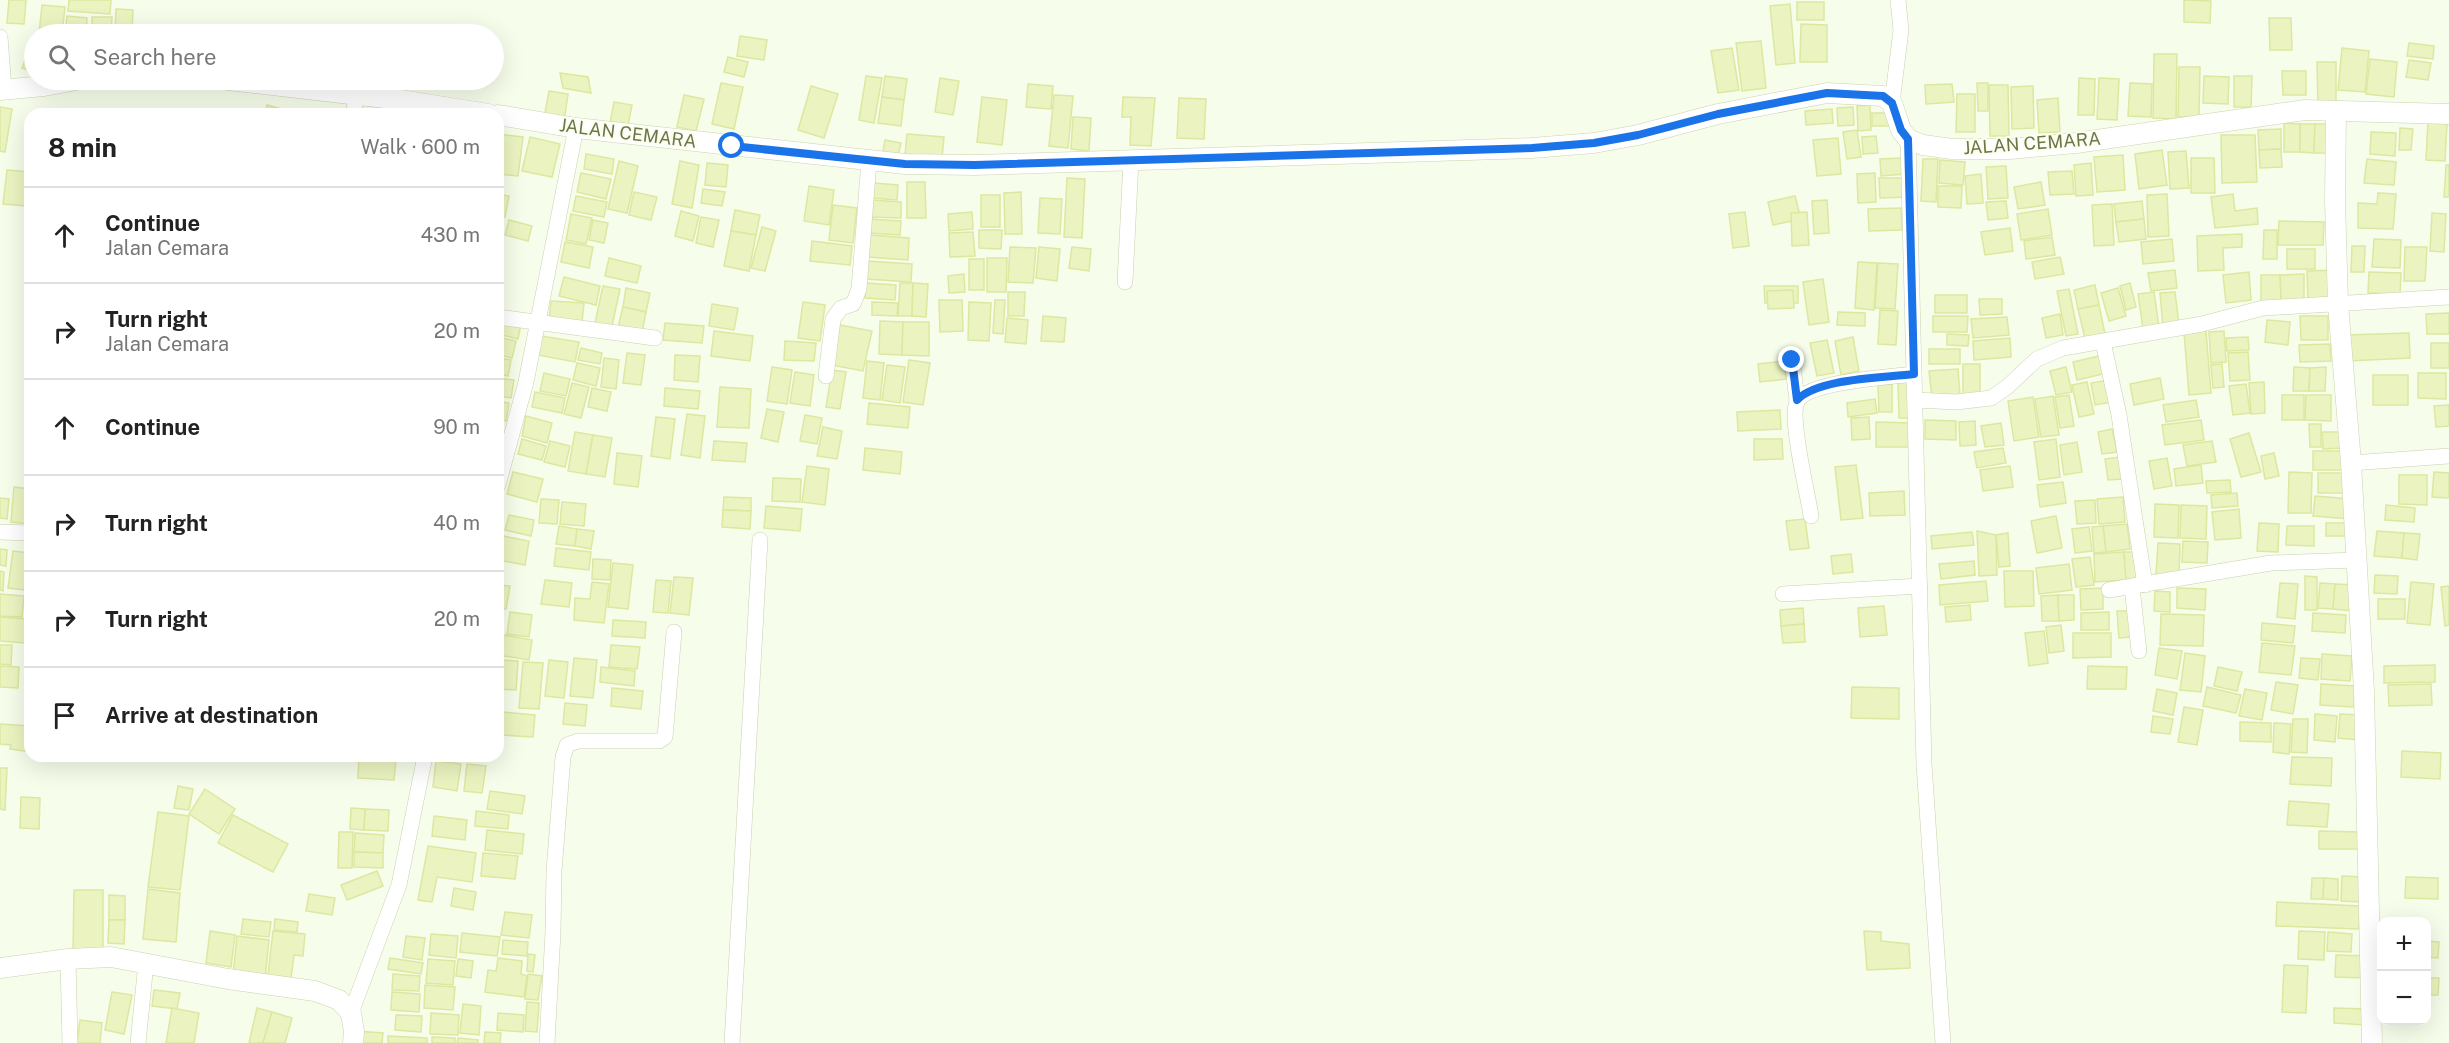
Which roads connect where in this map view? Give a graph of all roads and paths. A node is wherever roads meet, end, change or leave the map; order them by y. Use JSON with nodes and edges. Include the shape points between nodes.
{"nodes":[{"id":1,"x":1898,"y":0,"type":"edge"},
{"id":2,"x":0,"y":37,"type":"edge"},
{"id":3,"x":24,"y":88,"type":"edge"},
{"id":4,"x":2,"y":90,"type":"edge"},
{"id":5,"x":281,"y":90,"type":"edge"},
{"id":6,"x":1892,"y":103,"type":"junction"},
{"id":7,"x":355,"y":104,"type":"edge"},
{"id":8,"x":409,"y":108,"type":"edge"},
{"id":9,"x":2336,"y":112,"type":"junction"},
{"id":10,"x":2449,"y":114,"type":"edge"},
{"id":11,"x":504,"y":117,"type":"edge"},
{"id":12,"x":576,"y":128,"type":"junction"},
{"id":13,"x":1908,"y":139,"type":"junction"},
{"id":14,"x":1131,"y":160,"type":"junction"},
{"id":15,"x":869,"y":161,"type":"junction"},
{"id":16,"x":1125,"y":282,"type":"dead end"},
{"id":17,"x":2449,"y":297,"type":"edge"},
{"id":18,"x":2338,"y":304,"type":"junction"},
{"id":19,"x":504,"y":318,"type":"edge"},
{"id":20,"x":538,"y":321,"type":"junction"},
{"id":21,"x":655,"y":338,"type":"dead end"},
{"id":22,"x":2103,"y":342,"type":"junction"},
{"id":23,"x":1792,"y":360,"type":"dead end"},
{"id":24,"x":1914,"y":374,"type":"junction"},
{"id":25,"x":826,"y":376,"type":"dead end"},
{"id":26,"x":1797,"y":400,"type":"junction"},
{"id":27,"x":1915,"y":400,"type":"junction"},
{"id":28,"x":2449,"y":456,"type":"edge"},
{"id":29,"x":504,"y":463,"type":"edge"},
{"id":30,"x":2351,"y":464,"type":"junction"},
{"id":31,"x":1811,"y":516,"type":"dead end"},
{"id":32,"x":0,"y":532,"type":"edge"},
{"id":33,"x":24,"y":533,"type":"edge"},
{"id":34,"x":760,"y":540,"type":"dead end"},
{"id":35,"x":2356,"y":560,"type":"junction"},
{"id":36,"x":1920,"y":586,"type":"junction"},
{"id":37,"x":2138,"y":586,"type":"junction"},
{"id":38,"x":2109,"y":590,"type":"dead end"},
{"id":39,"x":1783,"y":594,"type":"dead end"},
{"id":40,"x":674,"y":632,"type":"dead end"},
{"id":41,"x":2139,"y":651,"type":"dead end"},
{"id":42,"x":424,"y":762,"type":"edge"},
{"id":43,"x":68,"y":959,"type":"junction"},
{"id":44,"x":146,"y":963,"type":"junction"},
{"id":45,"x":0,"y":968,"type":"edge"},
{"id":46,"x":351,"y":1012,"type":"junction"},
{"id":47,"x":70,"y":1043,"type":"edge"},
{"id":48,"x":138,"y":1043,"type":"edge"},
{"id":49,"x":353,"y":1043,"type":"edge"},
{"id":50,"x":547,"y":1043,"type":"edge"},
{"id":51,"x":732,"y":1043,"type":"edge"},
{"id":52,"x":1943,"y":1043,"type":"edge"},
{"id":53,"x":2372,"y":1043,"type":"edge"}],
"edges":[{"from":1,"to":6,"type":"street","via":[[1901,30]]},
{"from":2,"to":4,"type":"street"},
{"from":3,"to":4,"type":"street"},
{"from":5,"to":7,"type":"street"},
{"from":6,"to":13,"type":"street"},
{"from":6,"to":14,"type":"street","name":"JALAN CEMARA","via":[[1883,96],[1827,93],[1718,114],[1638,135],[1542,147]]},
{"from":7,"to":8,"type":"street"},
{"from":9,"to":10,"type":"street","name":"JALAN CEMARA"},
{"from":9,"to":13,"type":"street","name":"JALAN CEMARA","via":[[2276,112],[2076,143],[2010,149],[1952,148]]},
{"from":9,"to":18,"type":"street"},
{"from":11,"to":12,"type":"street","name":"JALAN CEMARA"},
{"from":12,"to":15,"type":"street","name":"JALAN CEMARA"},
{"from":12,"to":20,"type":"street"},
{"from":13,"to":24,"type":"street"},
{"from":14,"to":15,"type":"street","name":"JALAN CEMARA","via":[[975,165]]},
{"from":14,"to":16,"type":"street"},
{"from":15,"to":25,"type":"street","via":[[859,289],[853,304],[840,308],[833,319]]},
{"from":17,"to":18,"type":"street"},
{"from":18,"to":22,"type":"street","via":[[2263,308]]},
{"from":18,"to":30,"type":"street"},
{"from":19,"to":20,"type":"street"},
{"from":20,"to":21,"type":"street"},
{"from":20,"to":29,"type":"street"},
{"from":22,"to":27,"type":"street","via":[[2063,348],[2037,359],[1991,398],[1956,402]]},
{"from":22,"to":37,"type":"street","via":[[2120,415]]},
{"from":23,"to":26,"type":"street"},
{"from":24,"to":26,"type":"street","via":[[1823,387]]},
{"from":24,"to":27,"type":"street"},
{"from":26,"to":31,"type":"street","via":[[1796,423]]},
{"from":27,"to":36,"type":"street"},
{"from":28,"to":30,"type":"street"},
{"from":30,"to":35,"type":"street"},
{"from":32,"to":33,"type":"street"},
{"from":34,"to":51,"type":"street"},
{"from":35,"to":37,"type":"street","via":[[2271,563]]},
{"from":35,"to":53,"type":"street","via":[[2364,691]]},
{"from":36,"to":39,"type":"street"},
{"from":36,"to":52,"type":"street","via":[[1924,764]]},
{"from":37,"to":38,"type":"street"},
{"from":37,"to":41,"type":"street"},
{"from":40,"to":50,"type":"street","via":[[665,737],[658,741],[578,741],[567,745],[563,757]]},
{"from":42,"to":46,"type":"street","via":[[399,885]]},
{"from":43,"to":44,"type":"street","via":[[111,957]]},
{"from":43,"to":45,"type":"street"},
{"from":43,"to":47,"type":"street"},
{"from":44,"to":46,"type":"street","via":[[315,991],[339,1000]]},
{"from":44,"to":48,"type":"street"},
{"from":46,"to":49,"type":"street"}]}
